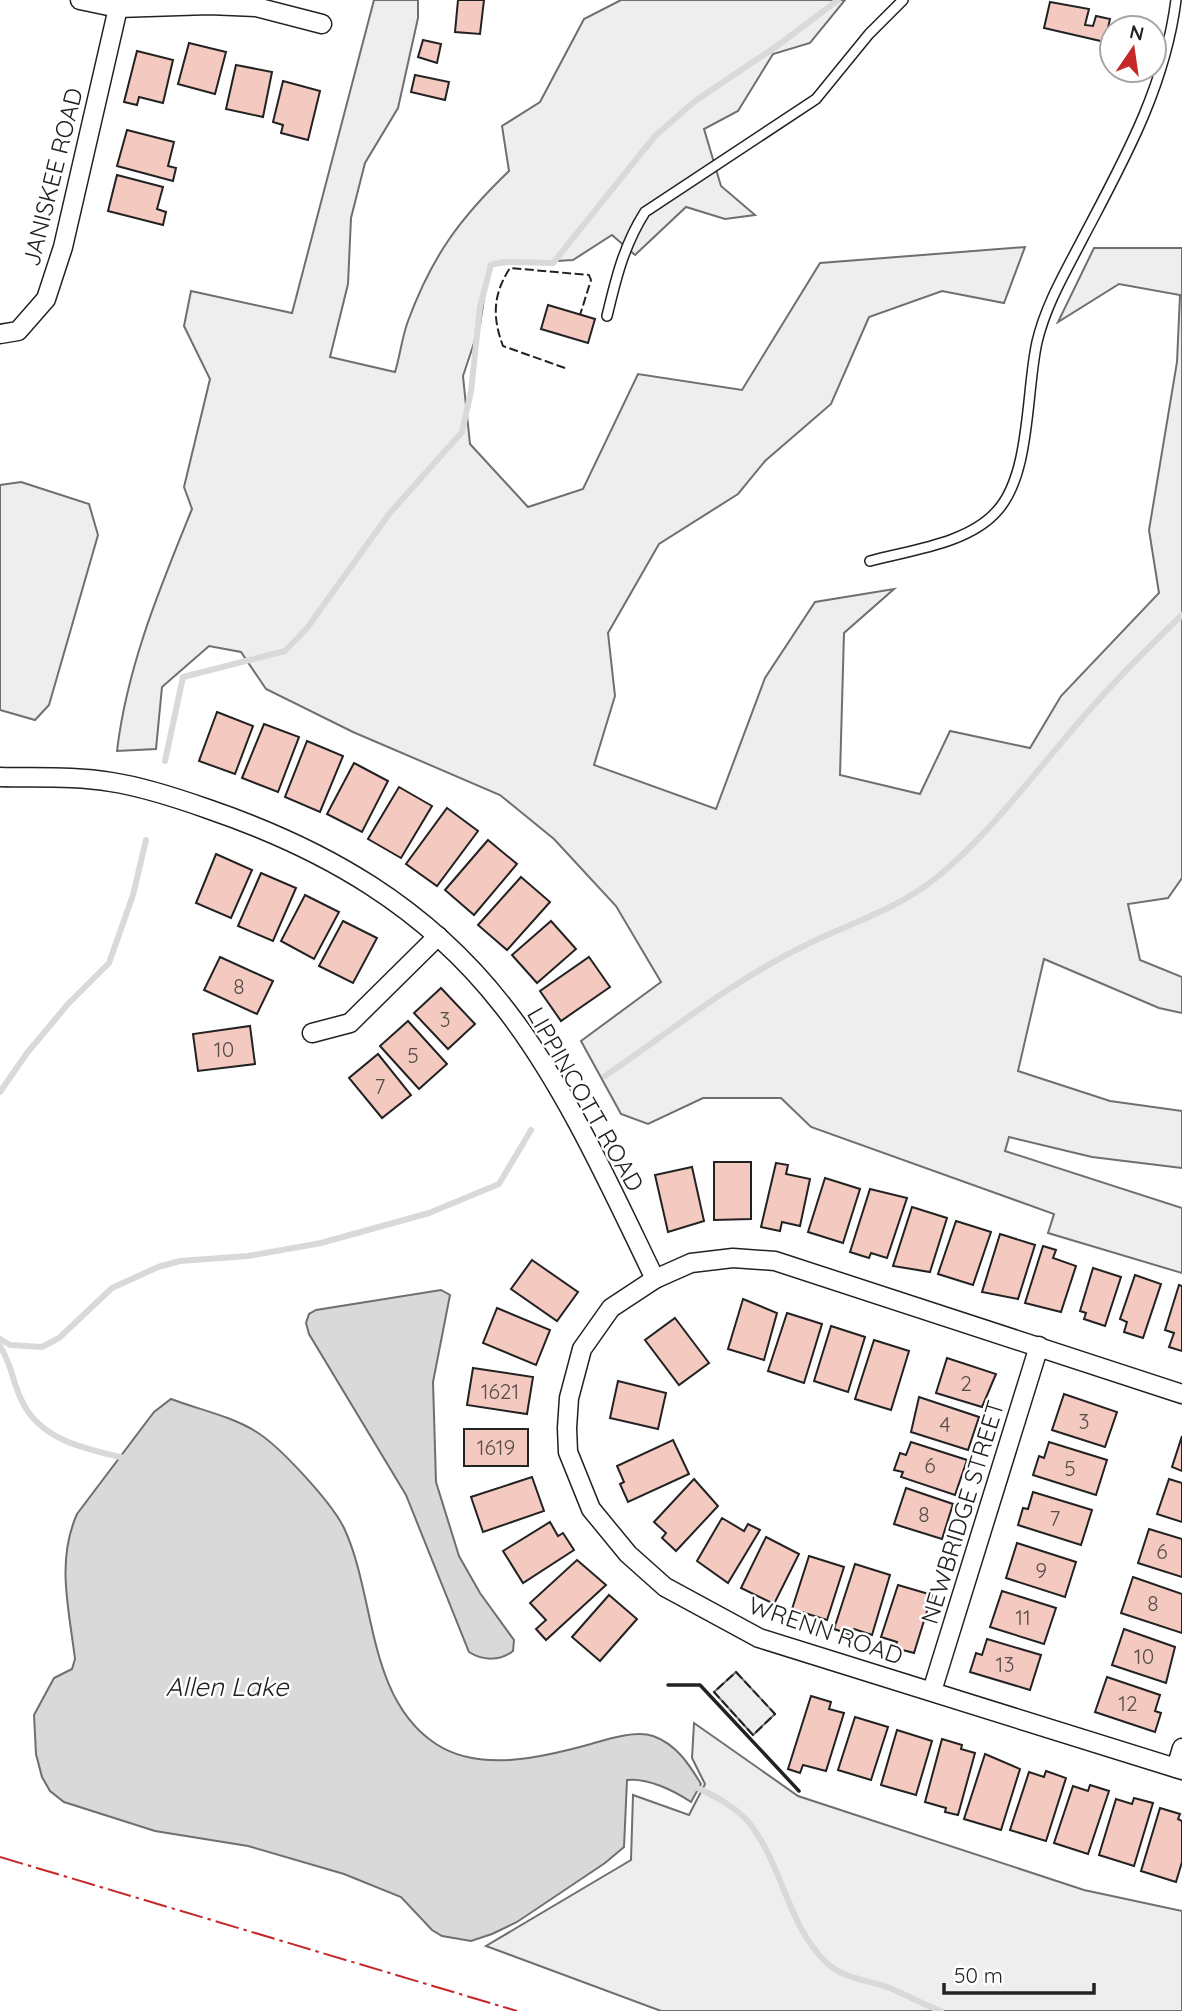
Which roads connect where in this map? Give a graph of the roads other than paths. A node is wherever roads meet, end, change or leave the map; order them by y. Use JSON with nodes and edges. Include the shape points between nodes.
{"nodes":[{"id":1,"x":80,"y":0,"type":"edge"},
{"id":2,"x":902,"y":0,"type":"edge"},
{"id":3,"x":1176,"y":0,"type":"edge"},
{"id":4,"x":118,"y":8,"type":"junction"},
{"id":5,"x":322,"y":24,"type":"dead end"},
{"id":6,"x":607,"y":316,"type":"dead end"},
{"id":7,"x":0,"y":334,"type":"edge"},
{"id":8,"x":870,"y":561,"type":"dead end"},
{"id":9,"x":0,"y":777,"type":"edge"},
{"id":10,"x":438,"y":936,"type":"junction"},
{"id":11,"x":312,"y":1032,"type":"dead end"},
{"id":12,"x":655,"y":1279,"type":"junction"},
{"id":13,"x":1039,"y":1346,"type":"junction"},
{"id":14,"x":1182,"y":1394,"type":"edge"},
{"id":15,"x":932,"y":1691,"type":"junction"},
{"id":16,"x":1182,"y":1748,"type":"edge"},
{"id":17,"x":1179,"y":1769,"type":"edge"}],
"edges":[{"from":1,"to":4,"type":"street"},
{"from":2,"to":6,"type":"lane","via":[[816,99],[645,212],[619,264]]},
{"from":3,"to":8,"type":"lane","via":[[1154,93],[1048,304],[1037,344],[1018,469],[1009,492],[997,512],[967,533]]},
{"from":4,"to":5,"type":"street","via":[[256,7]]},
{"from":4,"to":7,"type":"street","name":"JANISKEE ROAD","via":[[63,247],[46,299],[18,331]]},
{"from":9,"to":10,"type":"street","name":"LIPPINCOTT ROAD","via":[[111,782],[165,794],[248,822],[334,861],[399,903]]},
{"from":10,"to":11,"type":"street","via":[[350,1023]]},
{"from":10,"to":12,"type":"street","name":"LIPPINCOTT ROAD","via":[[503,1005],[546,1070]]},
{"from":12,"to":13,"type":"street","name":"WRENN ROAD","via":[[691,1263],[733,1258],[775,1261]]},
{"from":12,"to":15,"type":"street","name":"WRENN ROAD","via":[[611,1308],[582,1349],[575,1373],[569,1398],[568,1452],[591,1509],[628,1554],[665,1587],[702,1609],[759,1638]]},
{"from":13,"to":14,"type":"street","name":"WRENN ROAD"},
{"from":13,"to":15,"type":"street","name":"NEWBRIDGE STREET"},
{"from":15,"to":17,"type":"street","name":"WRENN ROAD"},
{"from":16,"to":17,"type":"street"}]}
